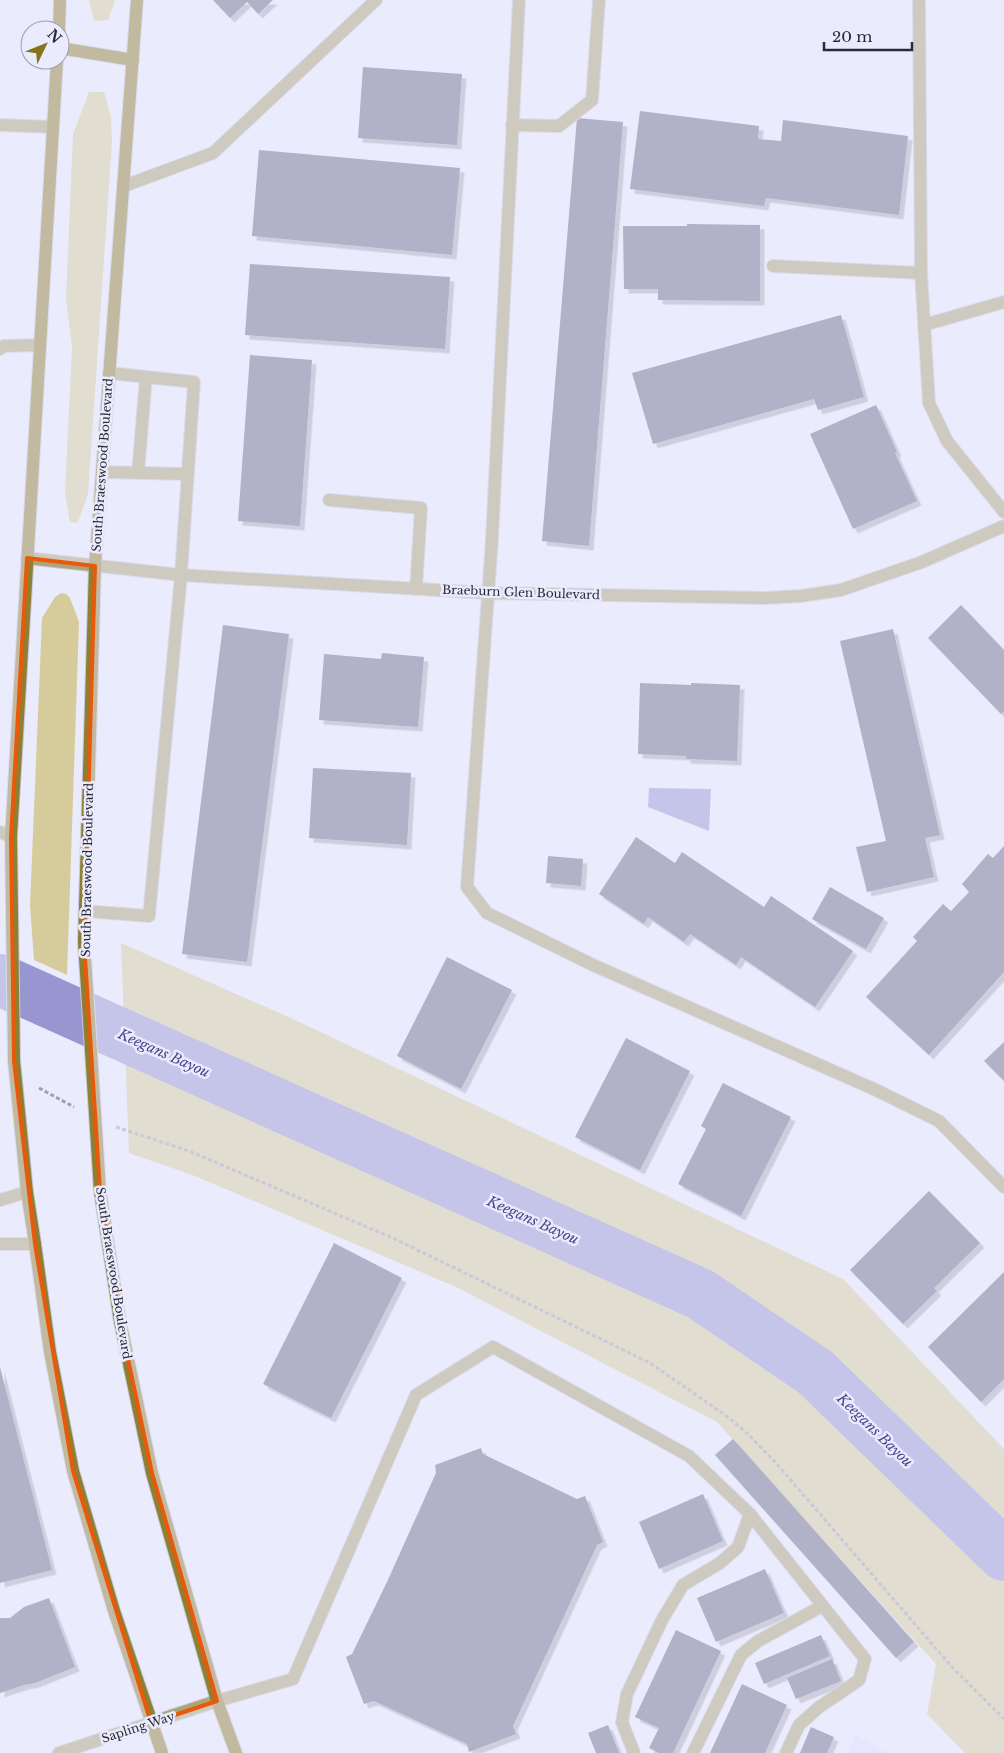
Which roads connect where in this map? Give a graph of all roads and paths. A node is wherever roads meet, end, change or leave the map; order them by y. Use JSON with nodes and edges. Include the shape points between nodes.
{"nodes":[{"id":1,"x":60,"y":0,"type":"edge"},
{"id":2,"x":137,"y":0,"type":"edge"},
{"id":3,"x":376,"y":0,"type":"edge"},
{"id":4,"x":519,"y":0,"type":"edge"},
{"id":5,"x":599,"y":0,"type":"edge"},
{"id":6,"x":919,"y":0,"type":"edge"},
{"id":7,"x":59,"y":20,"type":"edge"},
{"id":8,"x":70,"y":50,"type":"edge"},
{"id":9,"x":133,"y":60,"type":"junction"},
{"id":10,"x":56,"y":70,"type":"edge"},
{"id":11,"x":0,"y":125,"type":"edge"},
{"id":12,"x":512,"y":125,"type":"junction"},
{"id":13,"x":53,"y":127,"type":"junction"},
{"id":14,"x":124,"y":186,"type":"junction"},
{"id":15,"x":772,"y":266,"type":"dead end"},
{"id":16,"x":921,"y":273,"type":"junction"},
{"id":17,"x":1004,"y":302,"type":"edge"},
{"id":18,"x":924,"y":325,"type":"junction"},
{"id":19,"x":40,"y":345,"type":"junction"},
{"id":20,"x":0,"y":350,"type":"edge"},
{"id":21,"x":109,"y":373,"type":"junction"},
{"id":22,"x":146,"y":377,"type":"junction"},
{"id":23,"x":103,"y":472,"type":"junction"},
{"id":24,"x":138,"y":473,"type":"junction"},
{"id":25,"x":187,"y":474,"type":"junction"},
{"id":26,"x":329,"y":500,"type":"dead end"},
{"id":27,"x":1004,"y":512,"type":"edge"},
{"id":28,"x":1004,"y":526,"type":"edge"},
{"id":29,"x":27,"y":558,"type":"junction"},
{"id":30,"x":95,"y":566,"type":"junction"},
{"id":31,"x":181,"y":575,"type":"junction"},
{"id":32,"x":416,"y":589,"type":"junction"},
{"id":33,"x":488,"y":593,"type":"junction"},
{"id":34,"x":5,"y":834,"type":"edge"},
{"id":35,"x":85,"y":911,"type":"junction"},
{"id":36,"x":39,"y":1088,"type":"dead end"},
{"id":37,"x":77,"y":1108,"type":"dead end"},
{"id":38,"x":1004,"y":1187,"type":"edge"},
{"id":39,"x":28,"y":1192,"type":"junction"},
{"id":40,"x":0,"y":1200,"type":"edge"},
{"id":41,"x":0,"y":1244,"type":"edge"},
{"id":42,"x":35,"y":1244,"type":"junction"},
{"id":43,"x":750,"y":1514,"type":"junction"},
{"id":44,"x":822,"y":1606,"type":"junction"},
{"id":45,"x":217,"y":1701,"type":"junction"},
{"id":46,"x":151,"y":1723,"type":"junction"},
{"id":47,"x":59,"y":1753,"type":"edge"},
{"id":48,"x":162,"y":1753,"type":"edge"},
{"id":49,"x":236,"y":1753,"type":"edge"},
{"id":50,"x":634,"y":1753,"type":"edge"},
{"id":51,"x":693,"y":1753,"type":"edge"},
{"id":52,"x":786,"y":1753,"type":"edge"}],
"edges":[{"from":1,"to":7,"type":"main road"},
{"from":2,"to":9,"type":"main road","name":"South Braeswood Boulevard"},
{"from":3,"to":14,"type":"street","via":[[213,153]]},
{"from":4,"to":12,"type":"street"},
{"from":5,"to":12,"type":"street","via":[[592,100],[559,126]]},
{"from":6,"to":16,"type":"street"},
{"from":8,"to":9,"type":"main road"},
{"from":9,"to":14,"type":"main road","name":"South Braeswood Boulevard"},
{"from":10,"to":13,"type":"main road"},
{"from":11,"to":13,"type":"street"},
{"from":12,"to":33,"type":"street"},
{"from":13,"to":19,"type":"main road"},
{"from":14,"to":21,"type":"main road","name":"South Braeswood Boulevard"},
{"from":15,"to":16,"type":"street"},
{"from":16,"to":18,"type":"street"},
{"from":17,"to":18,"type":"street"},
{"from":18,"to":27,"type":"street","via":[[929,403],[947,441]]},
{"from":19,"to":20,"type":"street","via":[[4,346]]},
{"from":19,"to":29,"type":"main road"},
{"from":21,"to":22,"type":"street"},
{"from":21,"to":23,"type":"main road","name":"South Braeswood Boulevard"},
{"from":22,"to":24,"type":"street"},
{"from":22,"to":25,"type":"street","via":[[194,382]]},
{"from":23,"to":24,"type":"street"},
{"from":23,"to":30,"type":"main road","name":"South Braeswood Boulevard"},
{"from":24,"to":25,"type":"street"},
{"from":25,"to":31,"type":"street"},
{"from":26,"to":32,"type":"street","via":[[422,508]]},
{"from":28,"to":33,"type":"street","name":"Braeburn Glen Boulevard","via":[[922,562],[859,584],[801,596]]},
{"from":29,"to":30,"type":"street","name":"Braeburn Glen Boulevard"},
{"from":29,"to":34,"type":"main road"},
{"from":30,"to":31,"type":"street","name":"Braeburn Glen Boulevard"},
{"from":30,"to":35,"type":"main road","name":"South Braeswood Boulevard"},
{"from":31,"to":32,"type":"street","name":"Braeburn Glen Boulevard"},
{"from":31,"to":35,"type":"street","via":[[149,916]]},
{"from":32,"to":33,"type":"street","name":"Braeburn Glen Boulevard"},
{"from":33,"to":38,"type":"street","via":[[467,887],[486,913],[593,965],[939,1121]]},
{"from":34,"to":39,"type":"main road","via":[[11,906],[14,1061]]},
{"from":35,"to":45,"type":"main road","name":"South Braeswood Boulevard","via":[[84,942],[100,1191],[120,1321],[152,1472]]},
{"from":36,"to":37,"type":"path"},
{"from":39,"to":40,"type":"street"},
{"from":39,"to":42,"type":"main road"},
{"from":41,"to":42,"type":"street"},
{"from":42,"to":46,"type":"main road","via":[[50,1352],[73,1471]]},
{"from":43,"to":44,"type":"street"},
{"from":43,"to":45,"type":"street","name":"Sapling Way","via":[[689,1456],[493,1347],[416,1395],[293,1679]]},
{"from":43,"to":50,"type":"street","via":[[738,1547],[720,1563],[683,1586],[662,1620],[627,1694],[622,1722]]},
{"from":44,"to":51,"type":"street","via":[[758,1641],[741,1655]]},
{"from":44,"to":52,"type":"street","via":[[865,1660],[859,1680],[799,1725]]},
{"from":45,"to":46,"type":"street","name":"Sapling Way"},
{"from":45,"to":49,"type":"main road","name":"South Braeswood Boulevard"},
{"from":46,"to":47,"type":"street","name":"Sapling Way"},
{"from":46,"to":48,"type":"main road"}]}
